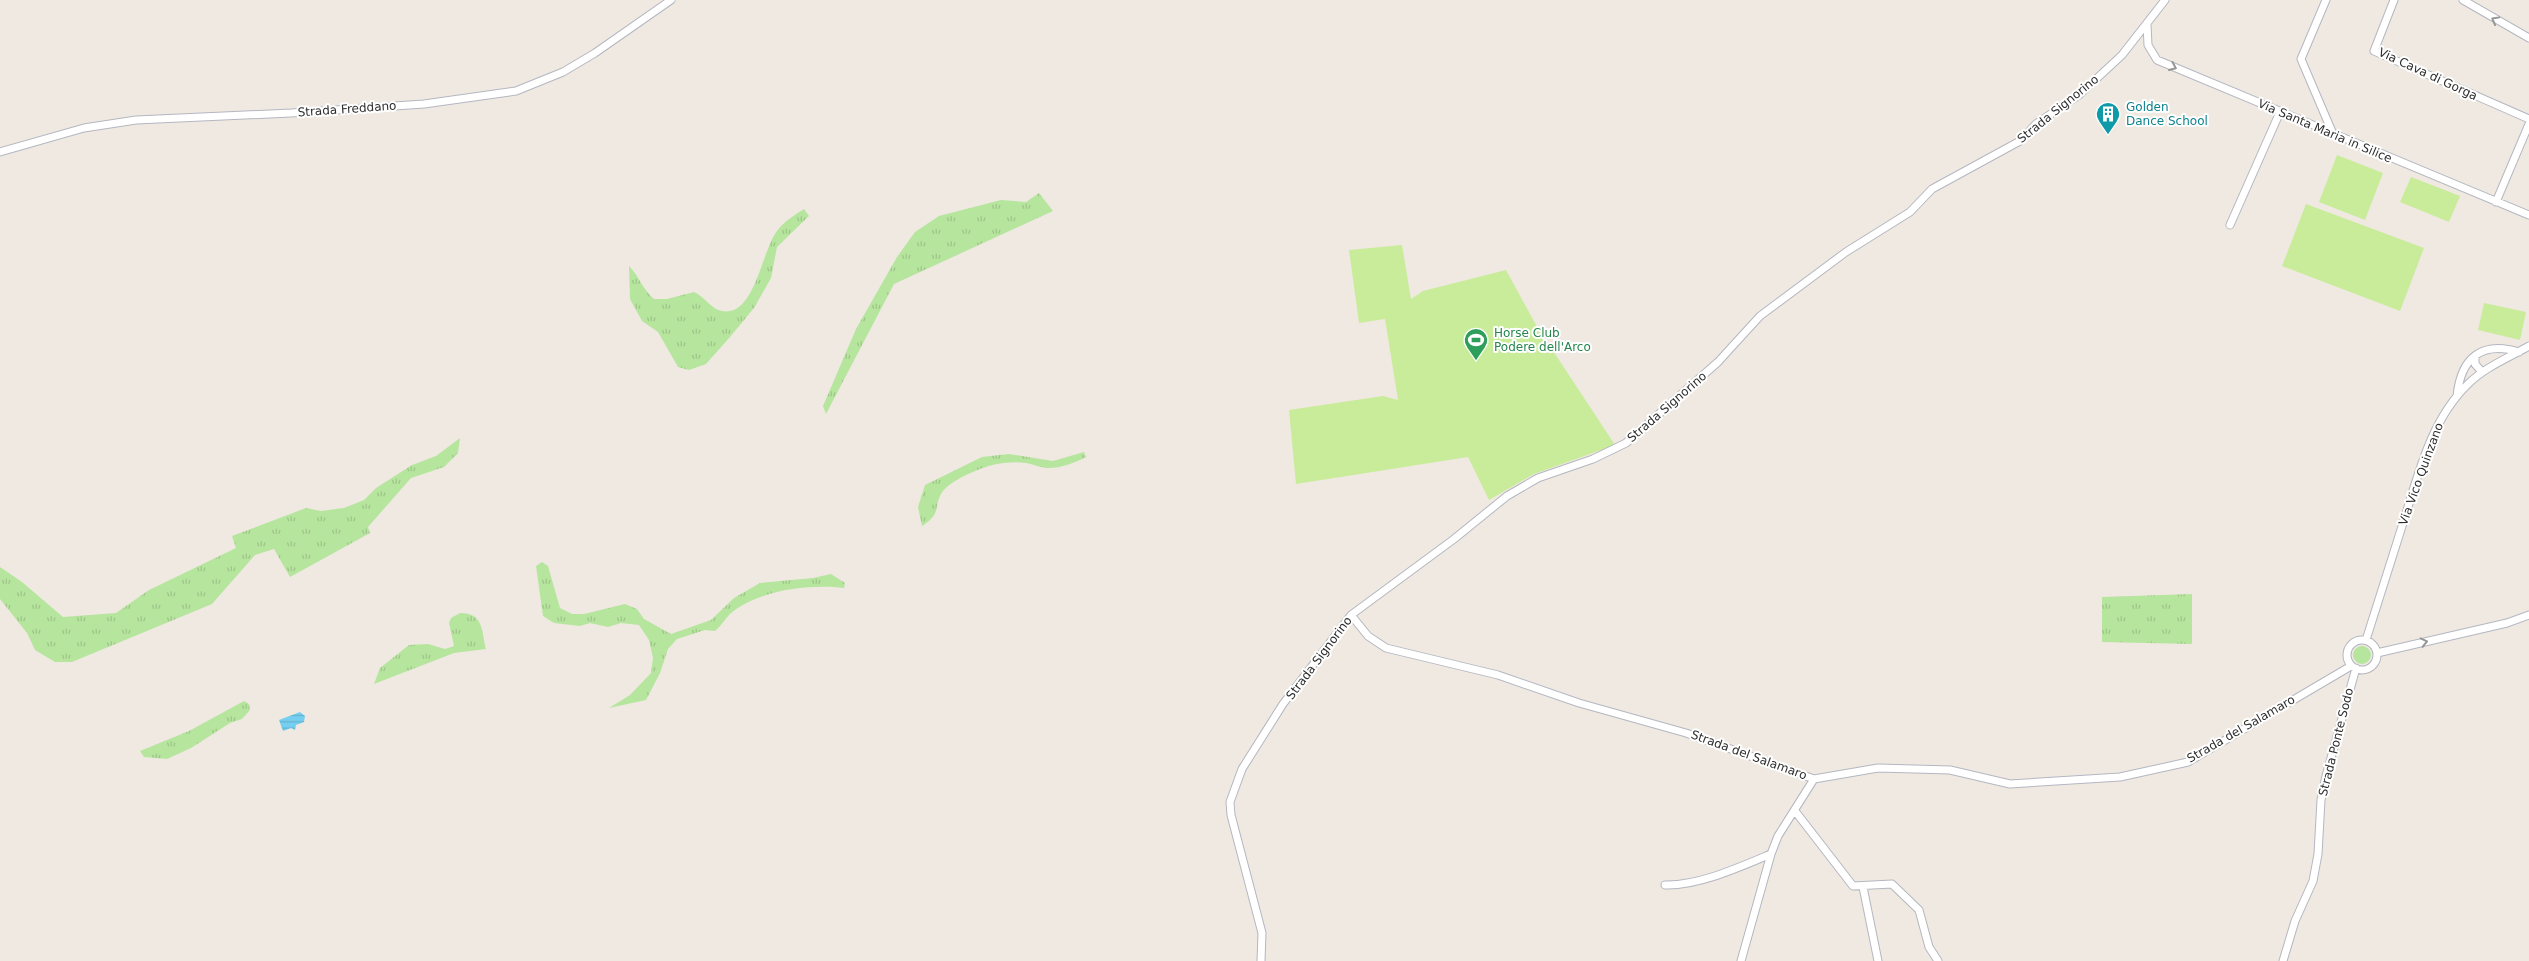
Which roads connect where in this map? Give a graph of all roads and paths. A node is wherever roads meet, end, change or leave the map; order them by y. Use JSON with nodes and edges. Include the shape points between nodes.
{"nodes":[{"id":1,"x":671,"y":0,"type":"edge"},
{"id":2,"x":2165,"y":0,"type":"edge"},
{"id":3,"x":2326,"y":0,"type":"edge"},
{"id":4,"x":2394,"y":0,"type":"edge"},
{"id":5,"x":2463,"y":0,"type":"edge"},
{"id":6,"x":2147,"y":24,"type":"junction"},
{"id":7,"x":2529,"y":38,"type":"edge"},
{"id":8,"x":2280,"y":112,"type":"junction"},
{"id":9,"x":2529,"y":120,"type":"edge"},
{"id":10,"x":2529,"y":124,"type":"edge"},
{"id":11,"x":2333,"y":134,"type":"junction"},
{"id":12,"x":0,"y":152,"type":"edge"},
{"id":13,"x":2496,"y":202,"type":"junction"},
{"id":14,"x":2529,"y":215,"type":"edge"},
{"id":15,"x":2230,"y":225,"type":"dead end"},
{"id":16,"x":2529,"y":346,"type":"edge"},
{"id":17,"x":2519,"y":352,"type":"junction"},
{"id":18,"x":2475,"y":356,"type":"junction"},
{"id":19,"x":2482,"y":372,"type":"junction"},
{"id":20,"x":2457,"y":396,"type":"junction"},
{"id":21,"x":1351,"y":615,"type":"junction"},
{"id":22,"x":2529,"y":615,"type":"edge"},
{"id":23,"x":2366,"y":640,"type":"junction"},
{"id":24,"x":2377,"y":653,"type":"junction"},
{"id":25,"x":2354,"y":667,"type":"junction"},
{"id":26,"x":1814,"y":779,"type":"junction"},
{"id":27,"x":1795,"y":811,"type":"junction"},
{"id":28,"x":1771,"y":854,"type":"junction"},
{"id":29,"x":1665,"y":885,"type":"dead end"},
{"id":30,"x":1863,"y":887,"type":"junction"},
{"id":31,"x":1261,"y":961,"type":"edge"},
{"id":32,"x":1741,"y":961,"type":"edge"},
{"id":33,"x":1878,"y":961,"type":"edge"},
{"id":34,"x":1938,"y":961,"type":"edge"},
{"id":35,"x":2283,"y":961,"type":"edge"}],
"edges":[{"from":1,"to":12,"type":"street","name":"Strada Freddano","via":[[563,72],[516,90],[424,104],[136,120],[84,128]]},
{"from":2,"to":6,"type":"street","name":"Strada Signorino"},
{"from":3,"to":11,"type":"street","via":[[2301,59]]},
{"from":4,"to":9,"type":"street","name":"Via Cava di Gorga","via":[[2374,51]]},
{"from":7,"to":5,"type":"street","one_way":true},
{"from":6,"to":8,"type":"street","name":"Via Santa Maria in Silice","one_way":true,"via":[[2148,44],[2157,60]]},
{"from":6,"to":21,"type":"street","name":"Strada Signorino","via":[[2122,55],[2078,94],[2036,124],[2020,141],[1932,189],[1910,212],[1846,252],[1760,316],[1718,362],[1626,442],[1593,459],[1538,478],[1507,496]]},
{"from":8,"to":11,"type":"street","name":"Via Santa Maria in Silice"},
{"from":8,"to":15,"type":"street"},
{"from":10,"to":13,"type":"street"},
{"from":11,"to":13,"type":"street","name":"Via Santa Maria in Silice"},
{"from":13,"to":14,"type":"street","name":"Via Santa Maria in Silice"},
{"from":16,"to":17,"type":"street","name":"Via Vico Quinzano"},
{"from":17,"to":18,"type":"street","via":[[2495,347]]},
{"from":17,"to":19,"type":"street","name":"Via Vico Quinzano"},
{"from":18,"to":19,"type":"street","via":[[2475,364]]},
{"from":18,"to":20,"type":"street","via":[[2461,377]]},
{"from":19,"to":20,"type":"street","name":"Via Vico Quinzano"},
{"from":20,"to":23,"type":"street","name":"Via Vico Quinzano","via":[[2444,411],[2434,431]]},
{"from":21,"to":26,"type":"street","name":"Strada del Salamaro","via":[[1368,636],[1386,648],[1498,675],[1579,703],[1686,732]]},
{"from":21,"to":31,"type":"street","name":"Strada Signorino","via":[[1283,704],[1242,768],[1230,802],[1230,816],[1262,933]]},
{"from":24,"to":22,"type":"street","one_way":true},
{"from":23,"to":24,"type":"street"},
{"from":23,"to":25,"type":"street","via":[[2356,641],[2349,647],[2347,657]]},
{"from":24,"to":25,"type":"street","via":[[2373,665],[2365,669]]},
{"from":25,"to":26,"type":"street","name":"Strada del Salamaro","via":[[2188,762],[2120,777],[2010,784],[1950,770],[1878,768]]},
{"from":25,"to":35,"type":"street","name":"Strada Ponte Sodo","via":[[2321,800],[2313,881],[2295,921]]},
{"from":26,"to":27,"type":"street"},
{"from":27,"to":28,"type":"street","via":[[1778,836]]},
{"from":27,"to":30,"type":"street","via":[[1853,886]]},
{"from":28,"to":29,"type":"street","via":[[1679,885]]},
{"from":28,"to":32,"type":"street"},
{"from":30,"to":33,"type":"street"},
{"from":30,"to":34,"type":"street","via":[[1892,884],[1903,894],[1919,910],[1929,948]]}]}
